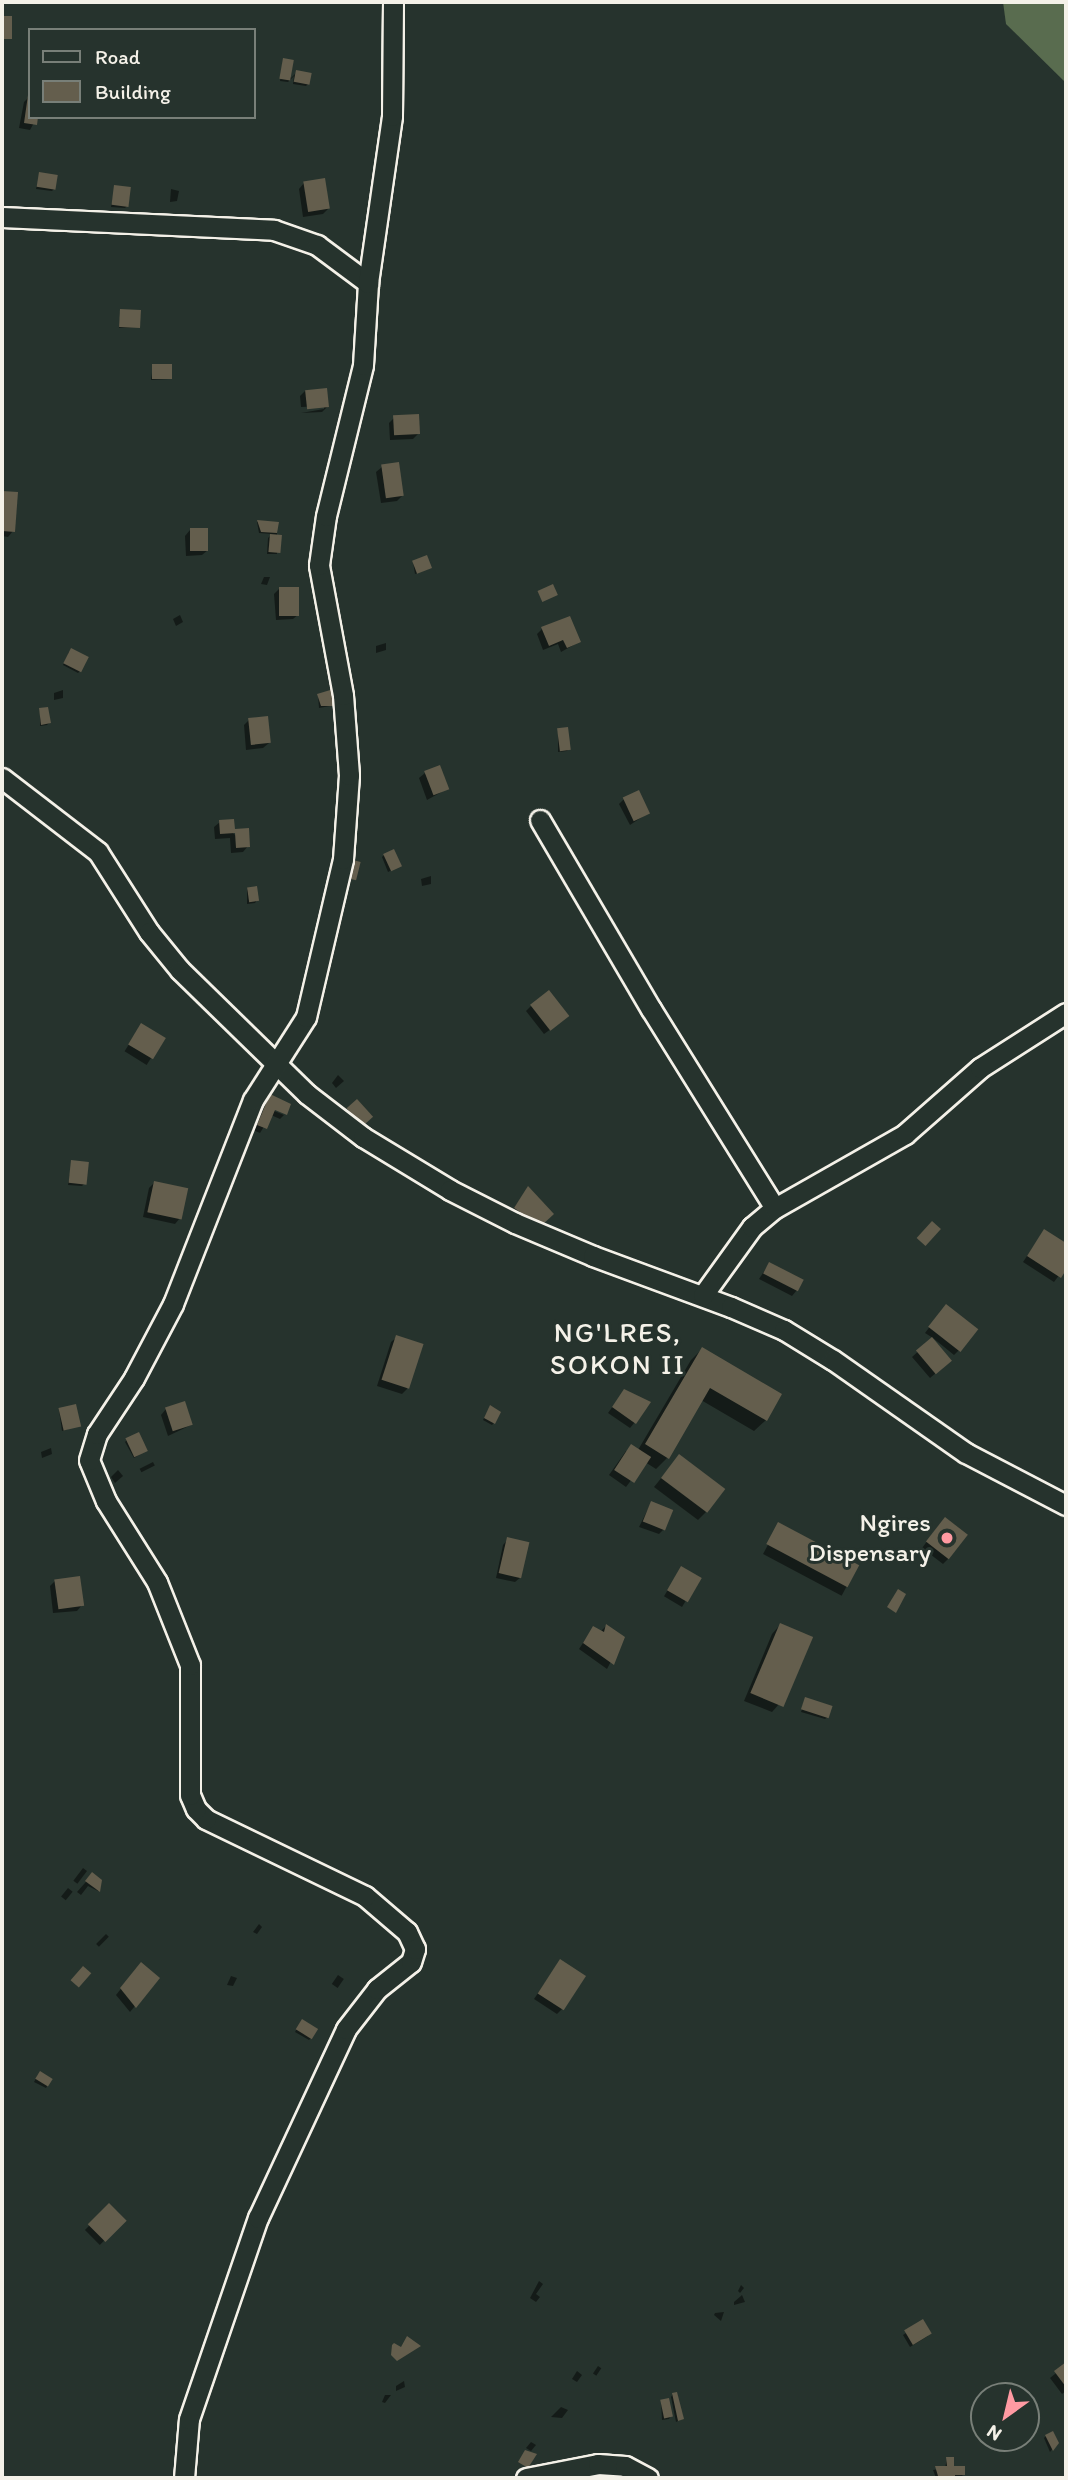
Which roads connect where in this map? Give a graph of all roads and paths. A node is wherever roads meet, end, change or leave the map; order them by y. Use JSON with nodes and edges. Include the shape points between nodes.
{"nodes":[{"id":1,"x":393,"y":2,"type":"edge"},
{"id":2,"x":2,"y":217,"type":"edge"},
{"id":3,"x":368,"y":283,"type":"junction"},
{"id":4,"x":2,"y":778,"type":"edge"},
{"id":5,"x":540,"y":820,"type":"dead end"},
{"id":6,"x":1066,"y":1013,"type":"edge"},
{"id":7,"x":274,"y":1063,"type":"junction"},
{"id":8,"x":775,"y":1208,"type":"junction"},
{"id":9,"x":702,"y":1296,"type":"junction"},
{"id":10,"x":1066,"y":1505,"type":"edge"},
{"id":11,"x":184,"y":2478,"type":"edge"},
{"id":12,"x":526,"y":2478,"type":"edge"},
{"id":13,"x":648,"y":2478,"type":"edge"}],
"edges":[{"from":1,"to":3,"type":"street","via":[[392,116]]},
{"from":2,"to":3,"type":"street","via":[[274,230],[317,245]]},
{"from":3,"to":7,"type":"street","via":[[363,365],[326,516],[319,565],[343,695],[349,775],[345,841],[310,1009]]},
{"from":4,"to":7,"type":"street","via":[[98,852],[149,932],[180,970]]},
{"from":5,"to":8,"type":"street"},
{"from":6,"to":8,"type":"street","via":[[980,1068],[905,1134]]},
{"from":7,"to":9,"type":"street","via":[[363,1137],[450,1190],[514,1223]]},
{"from":7,"to":11,"type":"street","via":[[238,1134],[173,1304],[134,1378],[97,1434],[90,1469],[157,1582],[190,1665],[190,1795],[196,1809],[206,1819],[365,1896],[407,1932],[415,1949],[411,1962],[377,1989],[346,2029],[258,2218],[189,2419]]},
{"from":8,"to":9,"type":"street","via":[[752,1227]]},
{"from":9,"to":10,"type":"street","via":[[783,1330],[966,1453]]},
{"from":12,"to":13,"type":"street","via":[[598,2464],[625,2466]]}]}
